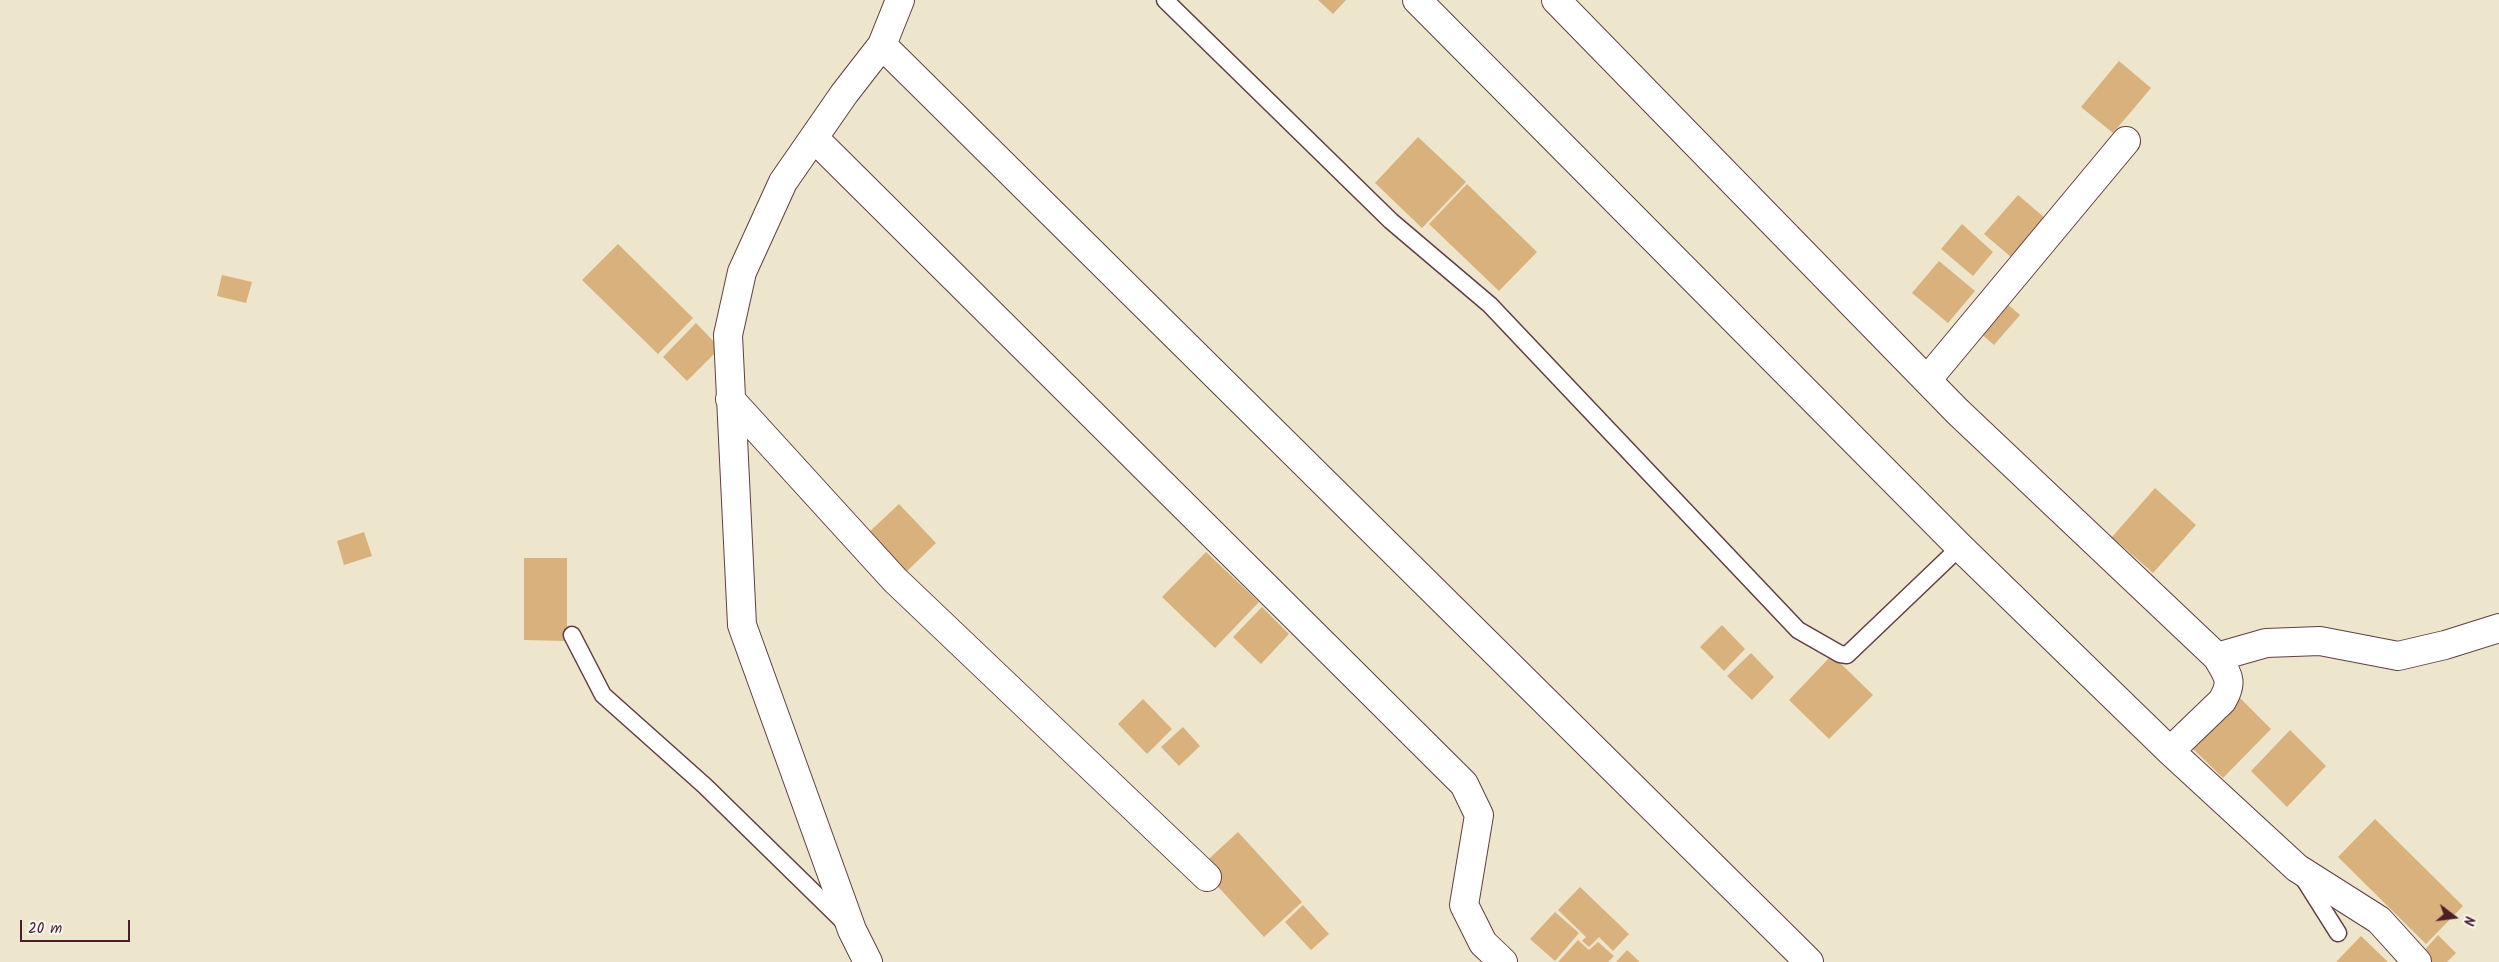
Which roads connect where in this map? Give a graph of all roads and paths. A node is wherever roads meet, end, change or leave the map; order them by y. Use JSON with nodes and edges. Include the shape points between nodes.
{"nodes":[{"id":1,"x":900,"y":0,"type":"edge"},
{"id":2,"x":1165,"y":0,"type":"edge"},
{"id":3,"x":1417,"y":0,"type":"edge"},
{"id":4,"x":1556,"y":0,"type":"edge"},
{"id":5,"x":882,"y":45,"type":"junction"},
{"id":6,"x":814,"y":138,"type":"junction"},
{"id":7,"x":2126,"y":141,"type":"dead end"},
{"id":8,"x":1928,"y":380,"type":"junction"},
{"id":9,"x":730,"y":399,"type":"junction"},
{"id":10,"x":1960,"y":547,"type":"junction"},
{"id":11,"x":2499,"y":628,"type":"edge"},
{"id":12,"x":572,"y":636,"type":"dead end"},
{"id":13,"x":2216,"y":657,"type":"junction"},
{"id":14,"x":2170,"y":751,"type":"junction"},
{"id":15,"x":2297,"y":868,"type":"junction"},
{"id":16,"x":1207,"y":877,"type":"dead end"},
{"id":17,"x":852,"y":930,"type":"junction"},
{"id":18,"x":2338,"y":933,"type":"dead end"},
{"id":19,"x":868,"y":962,"type":"edge"},
{"id":20,"x":1503,"y":962,"type":"edge"},
{"id":21,"x":1809,"y":962,"type":"edge"},
{"id":22,"x":2418,"y":962,"type":"edge"}],
"edges":[{"from":1,"to":5,"type":"street"},
{"from":2,"to":10,"type":"lane","via":[[1391,220],[1490,306],[1798,630],[1840,654],[1848,655]]},
{"from":3,"to":10,"type":"street"},
{"from":4,"to":8,"type":"street"},
{"from":5,"to":6,"type":"street"},
{"from":5,"to":21,"type":"street"},
{"from":6,"to":9,"type":"street","via":[[782,182],[742,272],[728,335]]},
{"from":6,"to":20,"type":"street","via":[[1464,784],[1479,815],[1464,905],[1483,943]]},
{"from":7,"to":8,"type":"street"},
{"from":8,"to":13,"type":"street"},
{"from":9,"to":16,"type":"street","via":[[895,580]]},
{"from":9,"to":17,"type":"street","via":[[742,625]]},
{"from":10,"to":14,"type":"street"},
{"from":11,"to":13,"type":"street","via":[[2398,656],[2320,641],[2266,643]]},
{"from":12,"to":17,"type":"lane","via":[[603,695],[705,786]]},
{"from":13,"to":14,"type":"street","via":[[2230,680],[2228,691],[2222,701]]},
{"from":14,"to":15,"type":"street"},
{"from":15,"to":18,"type":"lane"},
{"from":15,"to":22,"type":"street","via":[[2379,920]]},
{"from":17,"to":19,"type":"street"}]}
